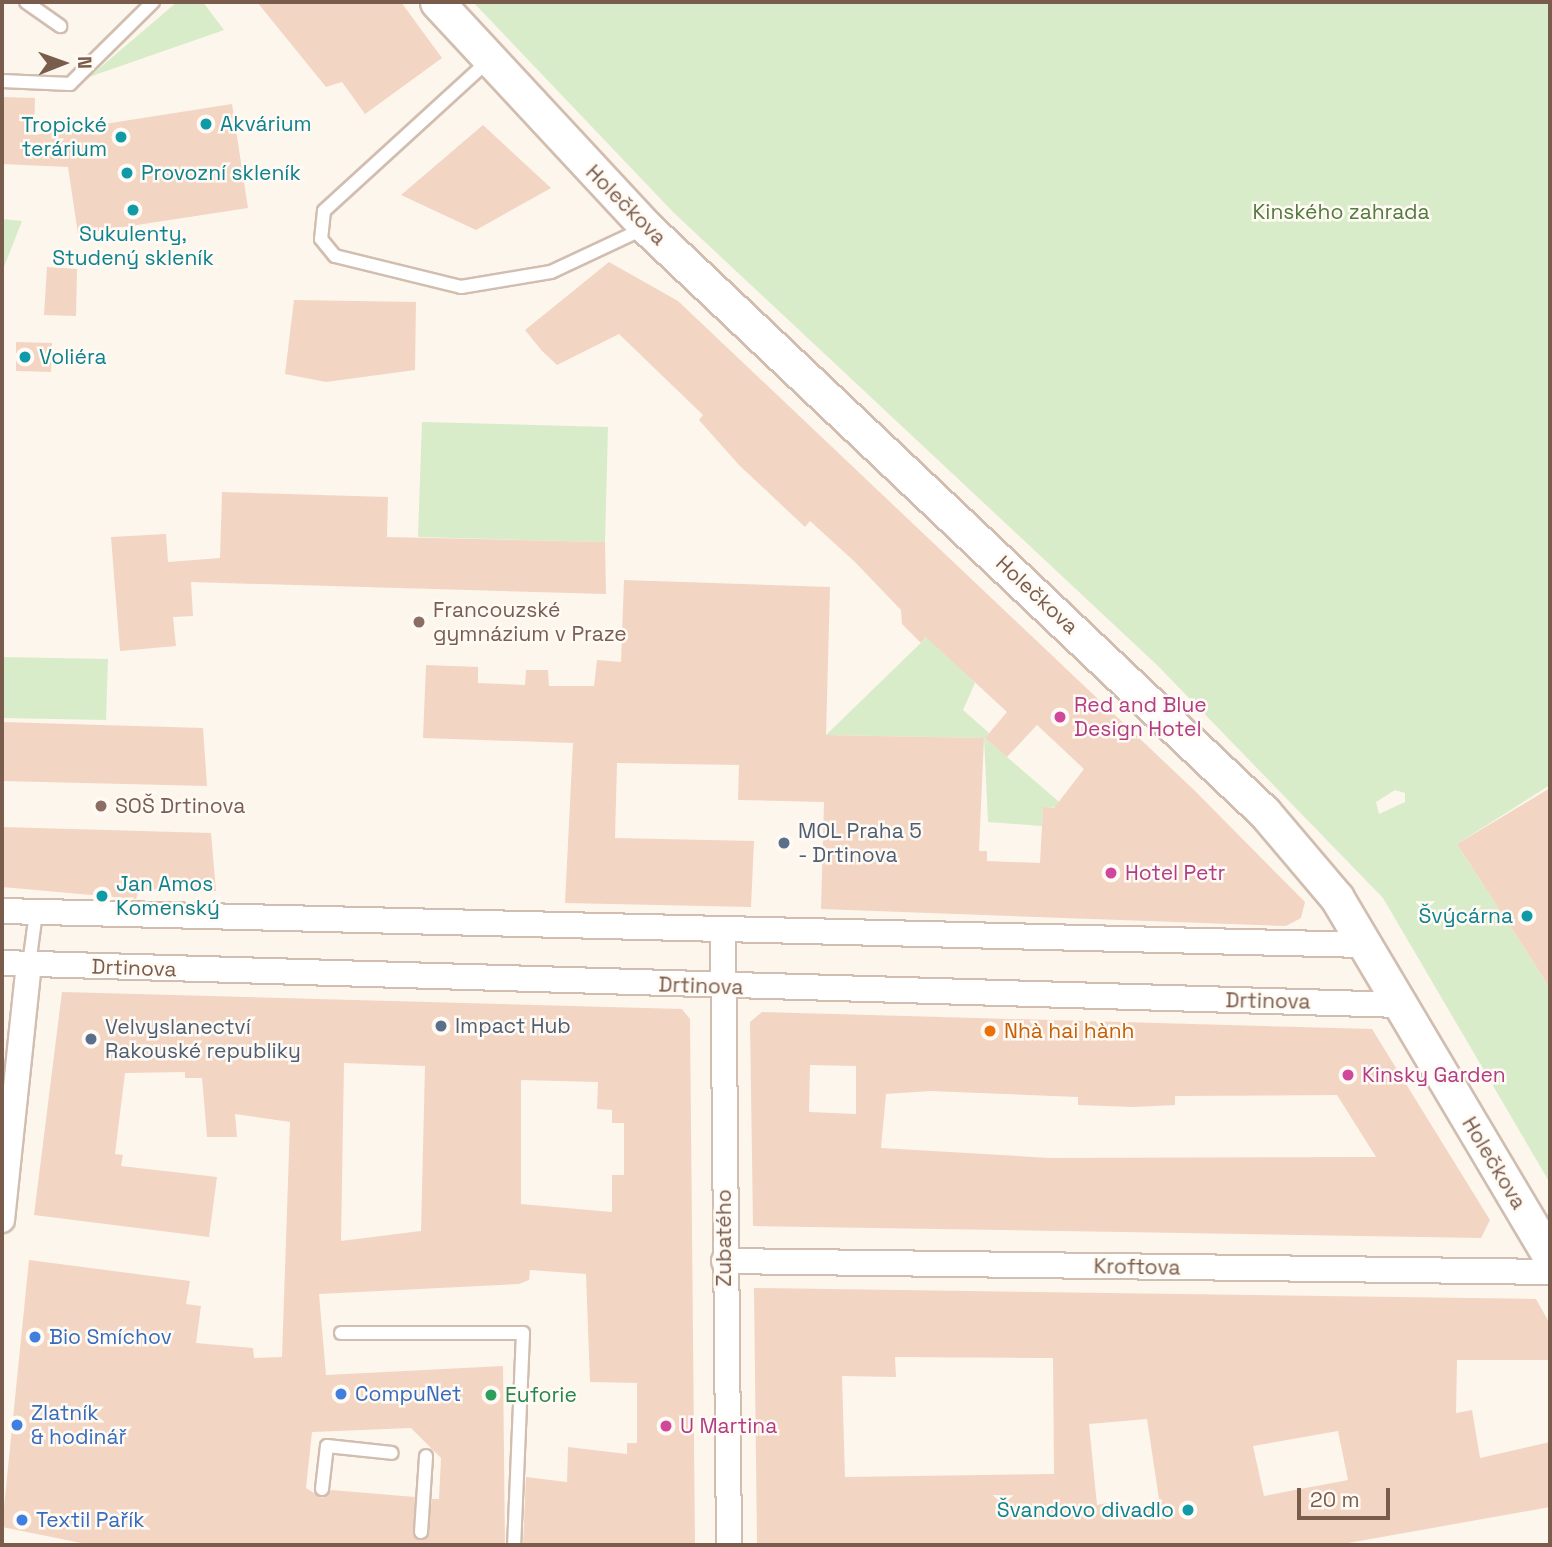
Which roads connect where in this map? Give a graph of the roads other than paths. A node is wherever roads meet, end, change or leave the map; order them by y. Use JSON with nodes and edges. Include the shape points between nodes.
{"nodes":[{"id":1,"x":26,"y":2,"type":"edge"},
{"id":2,"x":153,"y":2,"type":"edge"},
{"id":3,"x":437,"y":2,"type":"edge"},
{"id":4,"x":60,"y":26,"type":"dead end"},
{"id":5,"x":488,"y":61,"type":"junction"},
{"id":6,"x":2,"y":81,"type":"edge"},
{"id":7,"x":646,"y":227,"type":"junction"},
{"id":8,"x":2,"y":911,"type":"edge"},
{"id":9,"x":36,"y":913,"type":"junction"},
{"id":10,"x":723,"y":932,"type":"junction"},
{"id":11,"x":1366,"y":946,"type":"junction"},
{"id":12,"x":2,"y":963,"type":"edge"},
{"id":13,"x":29,"y":964,"type":"junction"},
{"id":14,"x":723,"y":987,"type":"junction"},
{"id":15,"x":1400,"y":1005,"type":"junction"},
{"id":16,"x":2,"y":1220,"type":"edge"},
{"id":17,"x":1550,"y":1257,"type":"edge"},
{"id":18,"x":724,"y":1261,"type":"junction"},
{"id":19,"x":1550,"y":1272,"type":"edge"},
{"id":20,"x":341,"y":1333,"type":"dead end"},
{"id":21,"x":392,"y":1453,"type":"dead end"},
{"id":22,"x":426,"y":1456,"type":"dead end"},
{"id":23,"x":322,"y":1489,"type":"dead end"},
{"id":24,"x":421,"y":1532,"type":"dead end"},
{"id":25,"x":513,"y":1545,"type":"edge"},
{"id":26,"x":729,"y":1545,"type":"edge"}],
"edges":[{"from":1,"to":4,"type":"lane"},
{"from":2,"to":6,"type":"lane","via":[[71,83]]},
{"from":3,"to":5,"type":"street","name":"Holečkova"},
{"from":5,"to":7,"type":"street","name":"Holečkova"},
{"from":5,"to":7,"type":"lane","via":[[324,211],[321,239],[335,257],[461,286],[551,272]]},
{"from":7,"to":11,"type":"street","name":"Holečkova","via":[[1265,813],[1337,898]]},
{"from":8,"to":9,"type":"street"},
{"from":9,"to":10,"type":"street"},
{"from":9,"to":13,"type":"lane"},
{"from":10,"to":11,"type":"street"},
{"from":10,"to":14,"type":"street","name":"Zubatého"},
{"from":11,"to":15,"type":"street","name":"Holečkova"},
{"from":12,"to":13,"type":"street","name":"Drtinova"},
{"from":13,"to":14,"type":"street","name":"Drtinova"},
{"from":13,"to":16,"type":"street"},
{"from":14,"to":15,"type":"street","name":"Drtinova"},
{"from":14,"to":18,"type":"street","name":"Zubatého"},
{"from":15,"to":17,"type":"street","name":"Holečkova"},
{"from":18,"to":19,"type":"street","name":"Kroftova"},
{"from":18,"to":26,"type":"street","name":"Zubatého"},
{"from":20,"to":25,"type":"lane","via":[[523,1334]]},
{"from":21,"to":23,"type":"lane","via":[[327,1446]]},
{"from":22,"to":24,"type":"lane"}]}
